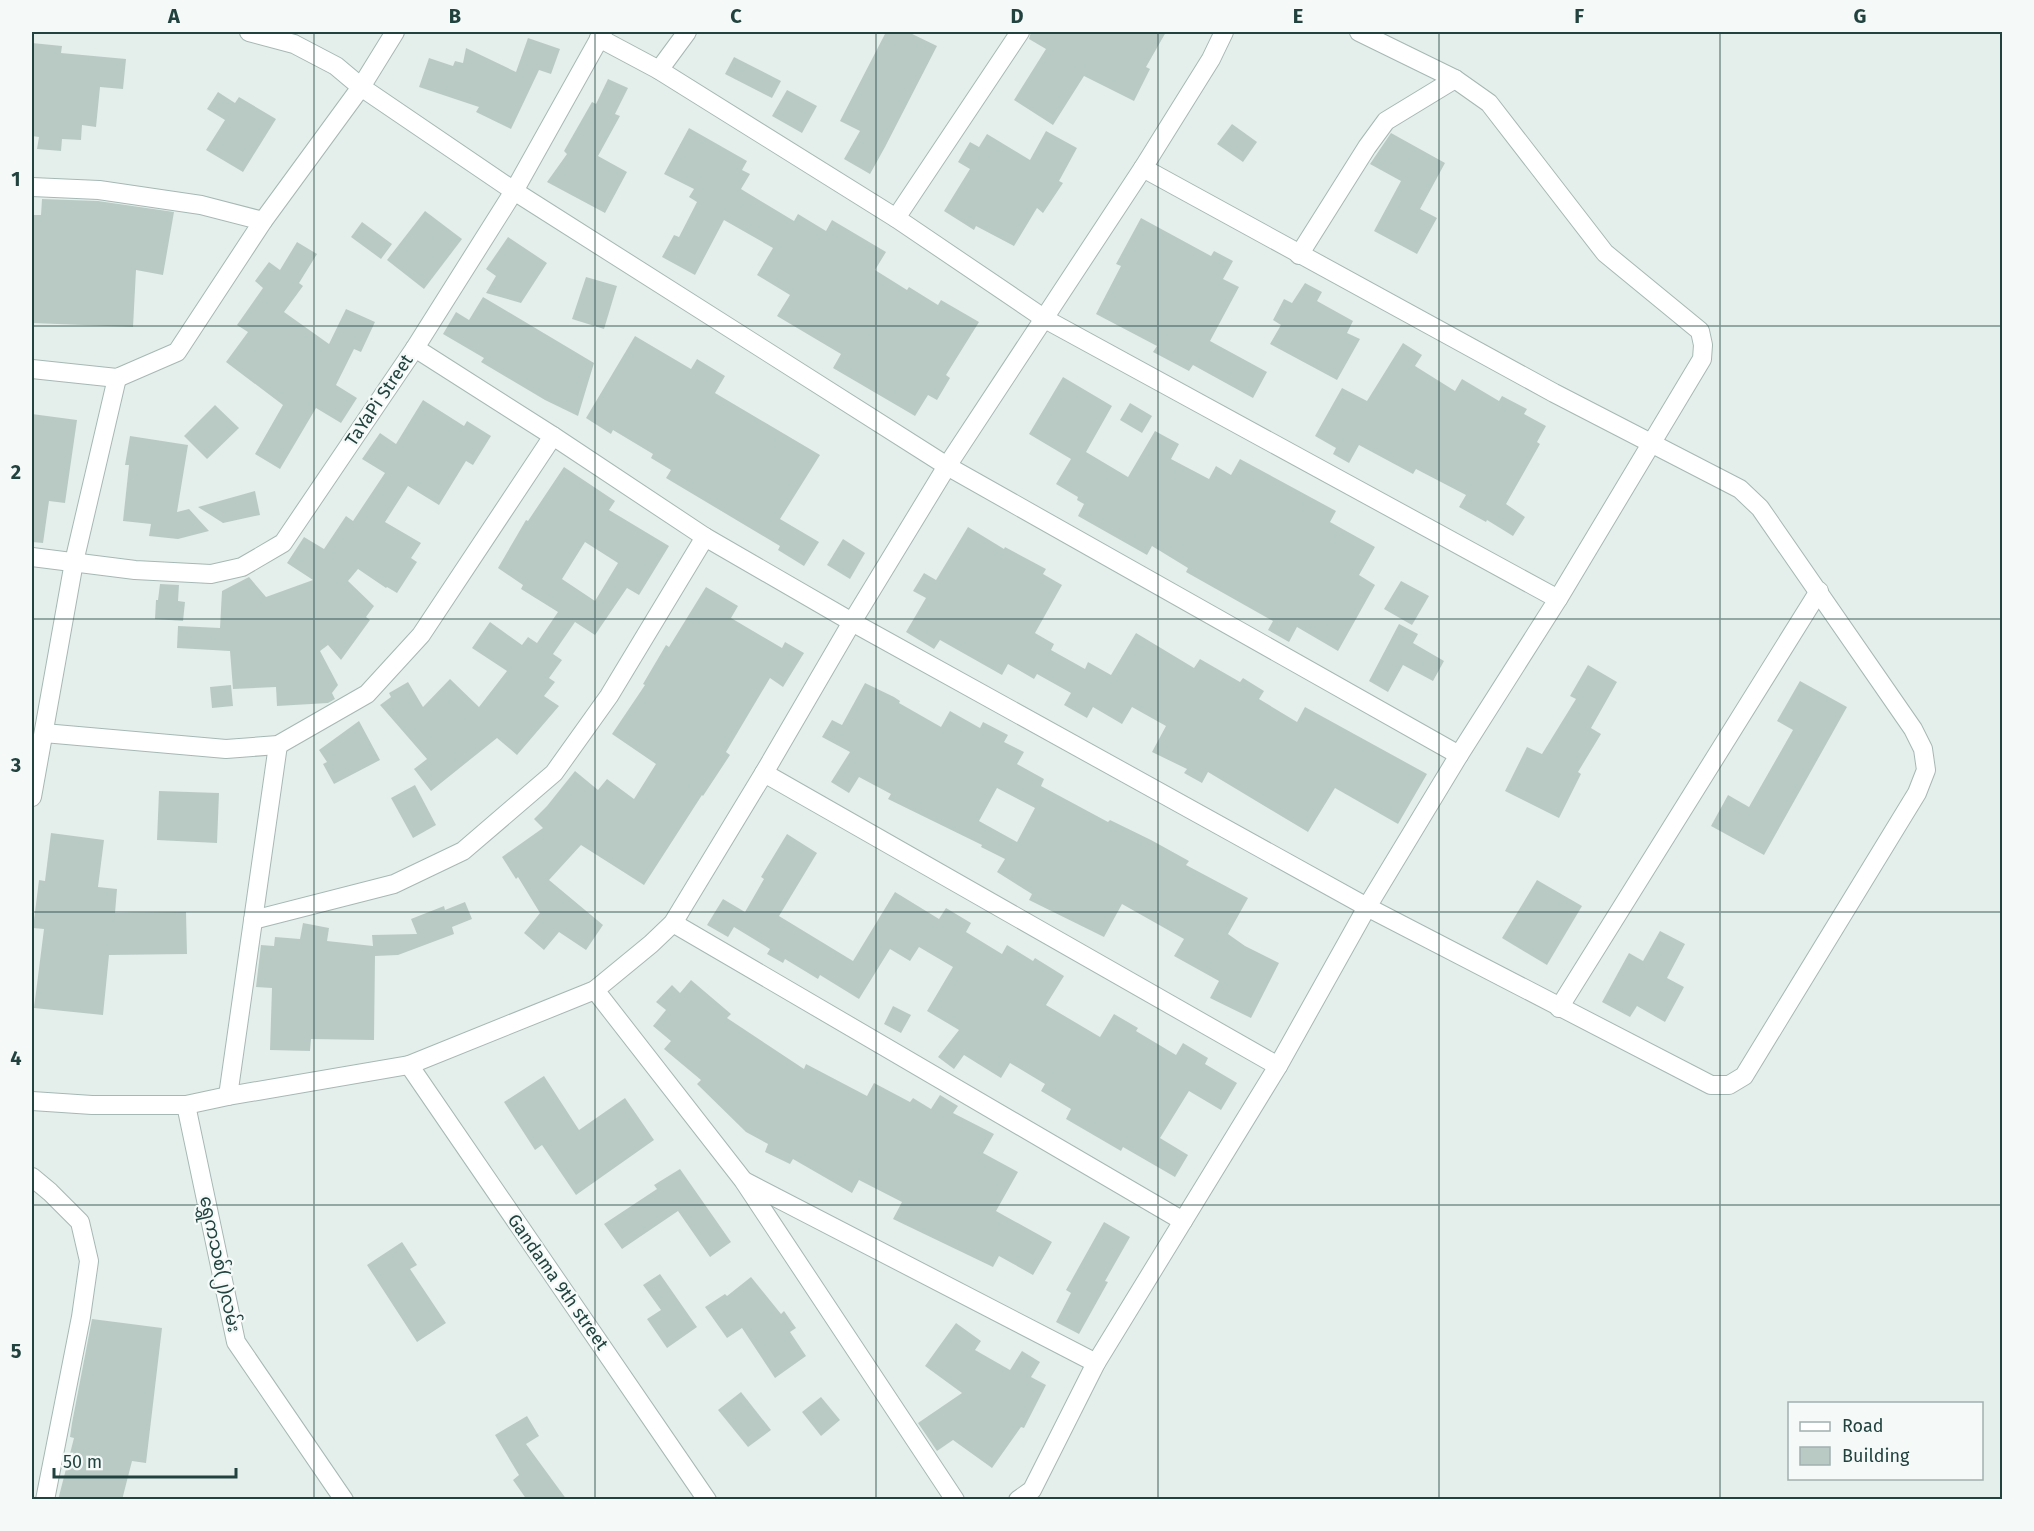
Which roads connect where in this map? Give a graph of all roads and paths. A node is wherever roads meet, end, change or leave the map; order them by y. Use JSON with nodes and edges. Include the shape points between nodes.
{"nodes":[{"id":1,"x":249,"y":32,"type":"edge"},
{"id":2,"x":396,"y":32,"type":"edge"},
{"id":3,"x":687,"y":32,"type":"edge"},
{"id":4,"x":1020,"y":32,"type":"edge"},
{"id":5,"x":1224,"y":32,"type":"edge"},
{"id":6,"x":1359,"y":32,"type":"edge"},
{"id":7,"x":601,"y":35,"type":"edge"},
{"id":8,"x":659,"y":70,"type":"junction"},
{"id":9,"x":1455,"y":79,"type":"junction"},
{"id":10,"x":361,"y":87,"type":"junction"},
{"id":11,"x":1143,"y":168,"type":"junction"},
{"id":12,"x":32,"y":187,"type":"edge"},
{"id":13,"x":514,"y":191,"type":"junction"},
{"id":14,"x":896,"y":218,"type":"junction"},
{"id":15,"x":263,"y":221,"type":"junction"},
{"id":16,"x":1299,"y":255,"type":"junction"},
{"id":17,"x":1045,"y":319,"type":"junction"},
{"id":18,"x":415,"y":348,"type":"junction"},
{"id":19,"x":32,"y":369,"type":"edge"},
{"id":20,"x":117,"y":378,"type":"junction"},
{"id":21,"x":553,"y":436,"type":"junction"},
{"id":22,"x":1651,"y":442,"type":"junction"},
{"id":23,"x":947,"y":466,"type":"junction"},
{"id":24,"x":705,"y":537,"type":"junction"},
{"id":25,"x":32,"y":557,"type":"edge"},
{"id":26,"x":74,"y":562,"type":"junction"},
{"id":27,"x":1819,"y":591,"type":"junction"},
{"id":28,"x":1558,"y":599,"type":"junction"},
{"id":29,"x":852,"y":622,"type":"junction"},
{"id":30,"x":44,"y":734,"type":"junction"},
{"id":31,"x":278,"y":745,"type":"junction"},
{"id":32,"x":1459,"y":755,"type":"junction"},
{"id":33,"x":764,"y":773,"type":"junction"},
{"id":34,"x":32,"y":797,"type":"edge"},
{"id":35,"x":1367,"y":907,"type":"junction"},
{"id":36,"x":253,"y":920,"type":"junction"},
{"id":37,"x":673,"y":923,"type":"junction"},
{"id":38,"x":595,"y":990,"type":"junction"},
{"id":39,"x":1559,"y":1008,"type":"junction"},
{"id":40,"x":409,"y":1065,"type":"junction"},
{"id":41,"x":1278,"y":1066,"type":"junction"},
{"id":42,"x":228,"y":1096,"type":"junction"},
{"id":43,"x":32,"y":1101,"type":"edge"},
{"id":44,"x":186,"y":1105,"type":"junction"},
{"id":45,"x":32,"y":1177,"type":"edge"},
{"id":46,"x":743,"y":1180,"type":"junction"},
{"id":47,"x":1183,"y":1221,"type":"junction"},
{"id":48,"x":1096,"y":1363,"type":"junction"},
{"id":49,"x":45,"y":1500,"type":"edge"},
{"id":50,"x":344,"y":1500,"type":"edge"},
{"id":51,"x":707,"y":1500,"type":"edge"},
{"id":52,"x":955,"y":1500,"type":"edge"},
{"id":53,"x":1018,"y":1500,"type":"edge"}],
"edges":[{"from":1,"to":10,"type":"street","via":[[294,44],[336,66]]},
{"from":2,"to":10,"type":"street"},
{"from":3,"to":8,"type":"street"},
{"from":4,"to":14,"type":"street"},
{"from":5,"to":11,"type":"street"},
{"from":6,"to":9,"type":"street"},
{"from":7,"to":8,"type":"street"},
{"from":7,"to":13,"type":"street","name":"TaYaPi Street"},
{"from":8,"to":14,"type":"street"},
{"from":9,"to":16,"type":"street","via":[[1386,120]]},
{"from":9,"to":22,"type":"street","via":[[1489,103],[1605,253],[1700,331],[1702,359]]},
{"from":10,"to":13,"type":"street"},
{"from":10,"to":15,"type":"street"},
{"from":11,"to":16,"type":"street"},
{"from":11,"to":17,"type":"street"},
{"from":12,"to":15,"type":"street","via":[[99,190],[190,203]]},
{"from":13,"to":18,"type":"street","name":"TaYaPi Street"},
{"from":13,"to":23,"type":"street"},
{"from":14,"to":17,"type":"street"},
{"from":15,"to":20,"type":"street","via":[[177,351]]},
{"from":16,"to":22,"type":"street"},
{"from":17,"to":23,"type":"street"},
{"from":17,"to":28,"type":"street"},
{"from":18,"to":21,"type":"street"},
{"from":18,"to":26,"type":"street","name":"TaYaPi Street","via":[[283,543],[242,567],[211,574]]},
{"from":19,"to":20,"type":"street"},
{"from":20,"to":26,"type":"street"},
{"from":21,"to":24,"type":"street"},
{"from":21,"to":31,"type":"street","via":[[421,635],[368,694]]},
{"from":22,"to":27,"type":"street","via":[[1740,489],[1760,508]]},
{"from":22,"to":28,"type":"street"},
{"from":23,"to":29,"type":"street"},
{"from":23,"to":32,"type":"street"},
{"from":24,"to":29,"type":"street"},
{"from":24,"to":36,"type":"street","via":[[609,696],[554,773],[463,851],[394,884]]},
{"from":25,"to":26,"type":"street","name":"TaYaPi Street"},
{"from":26,"to":30,"type":"street"},
{"from":27,"to":39,"type":"street"},
{"from":27,"to":39,"type":"street","via":[[1913,729],[1923,749],[1926,770],[1917,793],[1744,1076],[1729,1085],[1711,1085]]},
{"from":28,"to":32,"type":"street"},
{"from":29,"to":33,"type":"street"},
{"from":29,"to":35,"type":"street"},
{"from":30,"to":31,"type":"street","via":[[226,749]]},
{"from":30,"to":34,"type":"street"},
{"from":31,"to":36,"type":"street"},
{"from":32,"to":35,"type":"street"},
{"from":33,"to":37,"type":"street"},
{"from":33,"to":41,"type":"street"},
{"from":35,"to":39,"type":"street"},
{"from":35,"to":41,"type":"street"},
{"from":36,"to":42,"type":"street"},
{"from":37,"to":38,"type":"street"},
{"from":37,"to":47,"type":"street"},
{"from":38,"to":40,"type":"street"},
{"from":38,"to":46,"type":"street"},
{"from":40,"to":42,"type":"street"},
{"from":40,"to":51,"type":"street","name":"Gandama 9th street"},
{"from":41,"to":47,"type":"street"},
{"from":42,"to":44,"type":"street"},
{"from":43,"to":44,"type":"street"},
{"from":44,"to":50,"type":"street","name":"ရွှေကသစ်(၂)လမ်း","via":[[236,1342]]},
{"from":45,"to":49,"type":"street","via":[[80,1222],[89,1261]]},
{"from":46,"to":48,"type":"street"},
{"from":46,"to":52,"type":"street"},
{"from":47,"to":48,"type":"street"},
{"from":48,"to":53,"type":"street","via":[[1032,1491]]}]}
